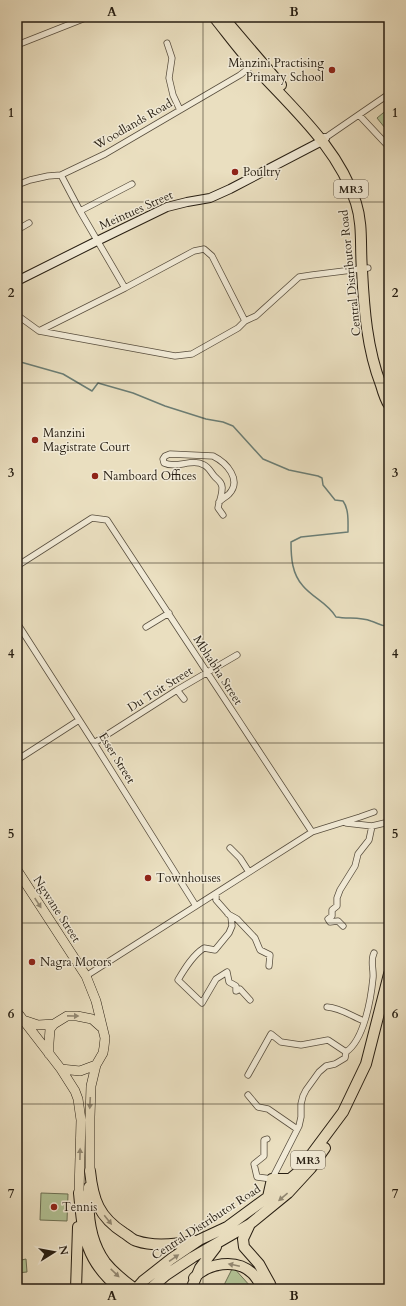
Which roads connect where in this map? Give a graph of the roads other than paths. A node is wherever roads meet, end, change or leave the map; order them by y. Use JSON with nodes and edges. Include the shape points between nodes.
{"nodes":[{"id":1,"x":88,"y":17,"type":"edge"},
{"id":2,"x":214,"y":17,"type":"edge"},
{"id":3,"x":223,"y":17,"type":"edge"},
{"id":4,"x":167,"y":43,"type":"dead end"},
{"id":5,"x":17,"y":45,"type":"edge"},
{"id":6,"x":254,"y":65,"type":"junction"},
{"id":7,"x":389,"y":94,"type":"edge"},
{"id":8,"x":180,"y":110,"type":"junction"},
{"id":9,"x":359,"y":115,"type":"junction"},
{"id":10,"x":323,"y":140,"type":"junction"},
{"id":11,"x":389,"y":147,"type":"edge"},
{"id":12,"x":62,"y":175,"type":"junction"},
{"id":13,"x":132,"y":184,"type":"dead end"},
{"id":14,"x":17,"y":185,"type":"edge"},
{"id":15,"x":80,"y":211,"type":"junction"},
{"id":16,"x":29,"y":223,"type":"dead end"},
{"id":17,"x":17,"y":230,"type":"edge"},
{"id":18,"x":97,"y":241,"type":"junction"},
{"id":19,"x":365,"y":269,"type":"junction"},
{"id":20,"x":17,"y":281,"type":"edge"},
{"id":21,"x":125,"y":288,"type":"junction"},
{"id":22,"x":17,"y":315,"type":"edge"},
{"id":23,"x":245,"y":321,"type":"junction"},
{"id":24,"x":39,"y":331,"type":"junction"},
{"id":25,"x":389,"y":395,"type":"edge"},
{"id":26,"x":389,"y":405,"type":"edge"},
{"id":27,"x":218,"y":502,"type":"junction"},
{"id":28,"x":223,"y":515,"type":"dead end"},
{"id":29,"x":17,"y":566,"type":"edge"},
{"id":30,"x":169,"y":613,"type":"junction"},
{"id":31,"x":17,"y":623,"type":"edge"},
{"id":32,"x":146,"y":627,"type":"dead end"},
{"id":33,"x":237,"y":655,"type":"dead end"},
{"id":34,"x":207,"y":673,"type":"junction"},
{"id":35,"x":177,"y":690,"type":"junction"},
{"id":36,"x":184,"y":698,"type":"dead end"},
{"id":37,"x":79,"y":720,"type":"junction"},
{"id":38,"x":94,"y":743,"type":"junction"},
{"id":39,"x":17,"y":760,"type":"edge"},
{"id":40,"x":374,"y":812,"type":"dead end"},
{"id":41,"x":389,"y":822,"type":"edge"},
{"id":42,"x":343,"y":823,"type":"junction"},
{"id":43,"x":372,"y":826,"type":"junction"},
{"id":44,"x":312,"y":832,"type":"junction"},
{"id":45,"x":230,"y":848,"type":"dead end"},
{"id":46,"x":17,"y":870,"type":"edge"},
{"id":47,"x":249,"y":872,"type":"junction"},
{"id":48,"x":216,"y":894,"type":"junction"},
{"id":49,"x":196,"y":906,"type":"junction"},
{"id":50,"x":228,"y":914,"type":"junction"},
{"id":51,"x":343,"y":926,"type":"dead end"},
{"id":52,"x":374,"y":953,"type":"dead end"},
{"id":53,"x":269,"y":966,"type":"dead end"},
{"id":54,"x":389,"y":974,"type":"edge"},
{"id":55,"x":86,"y":976,"type":"junction"},
{"id":56,"x":389,"y":992,"type":"edge"},
{"id":57,"x":250,"y":1000,"type":"dead end"},
{"id":58,"x":327,"y":1007,"type":"dead end"},
{"id":59,"x":19,"y":1018,"type":"edge"},
{"id":60,"x":364,"y":1021,"type":"junction"},
{"id":61,"x":54,"y":1024,"type":"junction"},
{"id":62,"x":101,"y":1027,"type":"junction"},
{"id":63,"x":346,"y":1052,"type":"junction"},
{"id":64,"x":49,"y":1054,"type":"junction"},
{"id":65,"x":96,"y":1065,"type":"junction"},
{"id":66,"x":61,"y":1069,"type":"junction"},
{"id":67,"x":248,"y":1074,"type":"dead end"},
{"id":68,"x":248,"y":1095,"type":"dead end"},
{"id":69,"x":298,"y":1129,"type":"junction"},
{"id":70,"x":267,"y":1139,"type":"dead end"},
{"id":71,"x":90,"y":1171,"type":"junction"},
{"id":72,"x":272,"y":1179,"type":"junction"},
{"id":73,"x":289,"y":1179,"type":"junction"},
{"id":74,"x":79,"y":1193,"type":"junction"},
{"id":75,"x":268,"y":1197,"type":"junction"},
{"id":76,"x":250,"y":1224,"type":"junction"},
{"id":77,"x":199,"y":1240,"type":"junction"},
{"id":78,"x":220,"y":1243,"type":"junction"},
{"id":79,"x":194,"y":1278,"type":"junction"},
{"id":80,"x":141,"y":1287,"type":"edge"},
{"id":81,"x":75,"y":1289,"type":"edge"},
{"id":82,"x":120,"y":1289,"type":"edge"},
{"id":83,"x":190,"y":1289,"type":"edge"},
{"id":84,"x":263,"y":1289,"type":"edge"},
{"id":85,"x":272,"y":1289,"type":"edge"}],
"edges":[{"from":1,"to":5,"type":"street"},
{"from":2,"to":6,"type":"highway","name":"Central Distributor Road","number":"MR3"},
{"from":3,"to":10,"type":"highway","name":"Central Distributor Road","number":"MR3"},
{"from":4,"to":8,"type":"street","via":[[172,58],[168,78],[172,95]]},
{"from":6,"to":8,"type":"street","name":"Woodlands Road"},
{"from":6,"to":10,"type":"highway","name":"Central Distributor Road","number":"MR3"},
{"from":7,"to":9,"type":"street","name":"Meintues Street"},
{"from":8,"to":12,"type":"street","name":"Woodlands Road","via":[[105,154]]},
{"from":9,"to":10,"type":"street","name":"Meintues Street"},
{"from":9,"to":11,"type":"street"},
{"from":10,"to":18,"type":"street","name":"Meintues Street","via":[[230,190],[210,198],[167,207]]},
{"from":10,"to":19,"type":"highway","name":"Central Distributor Road","number":"MR3","via":[[349,183],[357,205]]},
{"from":12,"to":14,"type":"street","name":"Woodlands Road","via":[[48,176]]},
{"from":12,"to":15,"type":"street"},
{"from":13,"to":15,"type":"street"},
{"from":15,"to":18,"type":"street"},
{"from":16,"to":17,"type":"street"},
{"from":18,"to":20,"type":"street","name":"Meintues Street"},
{"from":18,"to":21,"type":"street"},
{"from":19,"to":23,"type":"street","via":[[299,277],[256,316]]},
{"from":19,"to":25,"type":"highway","name":"Central Distributor Road","number":"MR3","via":[[377,358]]},
{"from":19,"to":26,"type":"highway","name":"Central Distributor Road","number":"MR3","via":[[365,310],[372,358]]},
{"from":21,"to":23,"type":"street","via":[[194,251],[204,249],[212,256]]},
{"from":21,"to":24,"type":"street"},
{"from":22,"to":24,"type":"street"},
{"from":23,"to":24,"type":"street","via":[[238,328],[200,350],[192,354],[175,356]]},
{"from":27,"to":27,"type":"street","via":[[221,482],[205,465],[169,465],[164,463],[165,456],[213,456],[219,459],[234,477],[234,484],[229,494]]},
{"from":27,"to":28,"type":"street","via":[[218,508]]},
{"from":29,"to":30,"type":"street","name":"Mbhabha Street","via":[[92,518],[107,520]]},
{"from":30,"to":32,"type":"street"},
{"from":30,"to":34,"type":"street","name":"Mbhabha Street"},
{"from":31,"to":37,"type":"street","name":"Esser Street"},
{"from":33,"to":34,"type":"street","name":"Du Toit Street"},
{"from":34,"to":35,"type":"street","name":"Du Toit Street"},
{"from":34,"to":44,"type":"street","name":"Mbhabha Street"},
{"from":35,"to":36,"type":"street"},
{"from":35,"to":38,"type":"street","name":"Du Toit Street"},
{"from":37,"to":38,"type":"street","name":"Esser Street"},
{"from":37,"to":39,"type":"street"},
{"from":38,"to":49,"type":"street","name":"Esser Street"},
{"from":40,"to":42,"type":"street"},
{"from":41,"to":43,"type":"street"},
{"from":42,"to":43,"type":"street"},
{"from":42,"to":44,"type":"street"},
{"from":43,"to":51,"type":"street","via":[[369,840],[358,854],[356,866],[340,890],[336,898],[337,906],[328,919],[330,923],[338,921]]},
{"from":44,"to":47,"type":"street"},
{"from":45,"to":47,"type":"street"},
{"from":46,"to":55,"type":"main road","name":"Ngwane Street","one_way":true},
{"from":47,"to":48,"type":"street"},
{"from":48,"to":49,"type":"street"},
{"from":48,"to":50,"type":"street","via":[[216,900]]},
{"from":49,"to":55,"type":"street"},
{"from":50,"to":53,"type":"street","via":[[237,919],[256,938],[260,950],[270,955]]},
{"from":50,"to":57,"type":"street","via":[[232,926],[229,933],[215,950],[204,948],[198,952],[178,980],[202,1004],[216,979],[227,972],[229,982],[236,986],[236,991],[240,989]]},
{"from":52,"to":60,"type":"street","via":[[374,977]]},
{"from":54,"to":73,"type":"highway","name":"Central Distributor Road","number":"MR3","via":[[366,1064],[343,1112],[305,1163]]},
{"from":55,"to":62,"type":"main road","name":"Ngwane Street","via":[[96,1001]]},
{"from":56,"to":76,"type":"highway","name":"Central Distributor Road","number":"MR3","one_way":true,"via":[[368,1066],[347,1113],[311,1168],[288,1193]]},
{"from":58,"to":60,"type":"street","via":[[345,1011]]},
{"from":59,"to":61,"type":"main road","via":[[38,1025]]},
{"from":59,"to":64,"type":"main road"},
{"from":60,"to":63,"type":"street","via":[[357,1040]]},
{"from":61,"to":62,"type":"main road","one_way":true,"via":[[67,1016],[77,1016],[92,1019]]},
{"from":61,"to":64,"type":"main road","via":[[49,1036]]},
{"from":62,"to":65,"type":"main road","via":[[104,1047]]},
{"from":63,"to":67,"type":"street","via":[[328,1040],[301,1045],[281,1042],[271,1034]]},
{"from":63,"to":69,"type":"street","via":[[345,1058],[319,1072],[306,1090],[301,1104],[302,1117]]},
{"from":64,"to":66,"type":"main road"},
{"from":65,"to":66,"type":"main road","via":[[80,1071]]},
{"from":65,"to":71,"type":"main road","one_way":true,"via":[[91,1086]]},
{"from":74,"to":66,"type":"main road","one_way":true,"via":[[80,1108],[75,1090]]},
{"from":68,"to":69,"type":"street","via":[[258,1107],[268,1109]]},
{"from":69,"to":72,"type":"street"},
{"from":70,"to":72,"type":"street","via":[[264,1140],[264,1156],[254,1164],[257,1178]]},
{"from":71,"to":77,"type":"highway","one_way":true,"via":[[94,1195],[104,1215],[113,1226],[136,1241],[173,1245]]},
{"from":71,"to":80,"type":"highway","one_way":true,"via":[[88,1198],[91,1226],[98,1250],[112,1270]]},
{"from":72,"to":73,"type":"highway"},
{"from":72,"to":75,"type":"highway"},
{"from":73,"to":75,"type":"highway","name":"Central Distributor Road","number":"MR3"},
{"from":74,"to":81,"type":"highway"},
{"from":74,"to":82,"type":"highway","via":[[88,1249],[98,1267]]},
{"from":75,"to":77,"type":"highway","name":"Central Distributor Road","number":"MR3","via":[[227,1227]]},
{"from":76,"to":78,"type":"highway","name":"Central Distributor Road","number":"MR3"},
{"from":76,"to":85,"type":"highway","via":[[243,1239],[244,1247],[262,1269]]},
{"from":80,"to":77,"type":"highway","name":"Central Distributor Road","number":"MR3","one_way":true,"via":[[171,1259]]},
{"from":78,"to":79,"type":"highway"},
{"from":78,"to":80,"type":"highway","name":"Central Distributor Road","number":"MR3"},
{"from":79,"to":83,"type":"highway"},
{"from":84,"to":79,"type":"highway","one_way":true,"via":[[251,1272],[237,1265],[212,1267]]}]}
